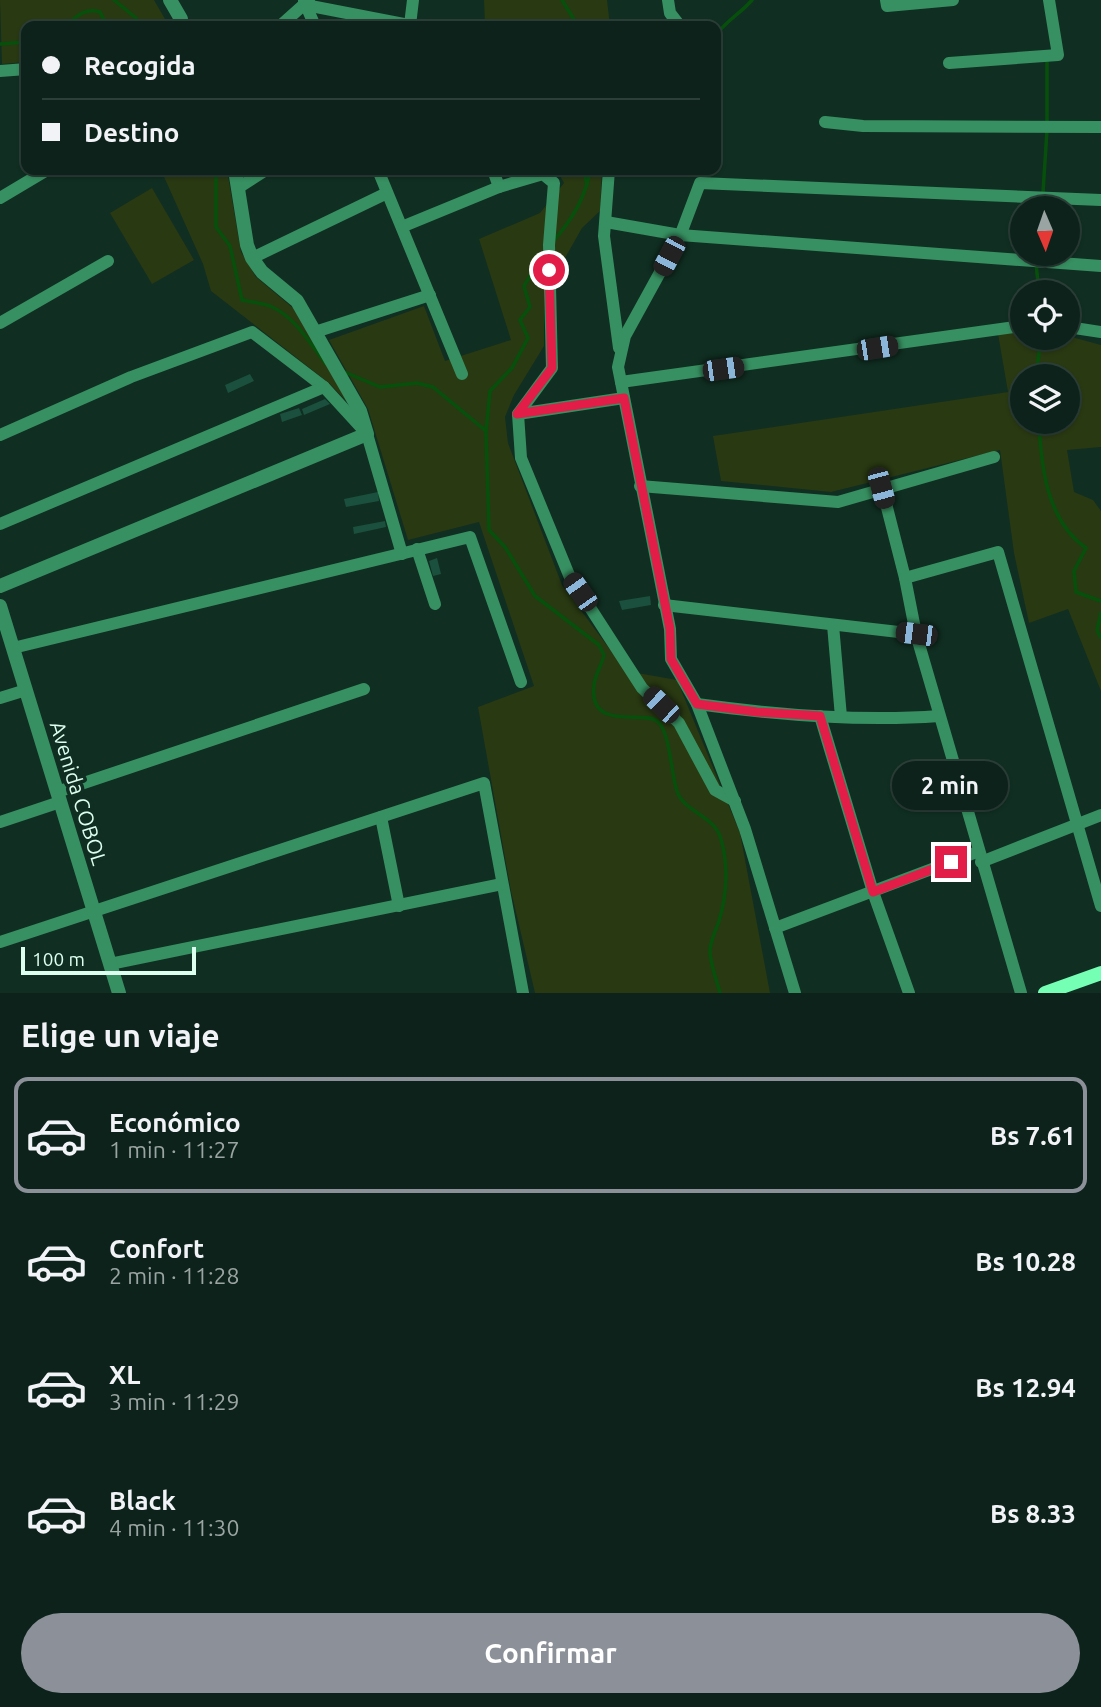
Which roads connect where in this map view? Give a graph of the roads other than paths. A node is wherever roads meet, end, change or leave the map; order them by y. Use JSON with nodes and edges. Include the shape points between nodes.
{"nodes":[{"id":1,"x":170,"y":0,"type":"edge"},
{"id":2,"x":413,"y":0,"type":"edge"},
{"id":3,"x":668,"y":0,"type":"edge"},
{"id":4,"x":886,"y":0,"type":"edge"},
{"id":5,"x":953,"y":0,"type":"edge"},
{"id":6,"x":1049,"y":0,"type":"edge"},
{"id":7,"x":307,"y":2,"type":"edge"},
{"id":8,"x":181,"y":21,"type":"edge"},
{"id":9,"x":286,"y":21,"type":"edge"},
{"id":10,"x":313,"y":21,"type":"edge"},
{"id":11,"x":390,"y":21,"type":"edge"},
{"id":12,"x":412,"y":21,"type":"edge"},
{"id":13,"x":676,"y":21,"type":"edge"},
{"id":14,"x":949,"y":63,"type":"dead end"},
{"id":15,"x":13,"y":71,"type":"edge"},
{"id":16,"x":0,"y":78,"type":"edge"},
{"id":17,"x":825,"y":122,"type":"dead end"},
{"id":18,"x":1101,"y":127,"type":"edge"},
{"id":19,"x":39,"y":175,"type":"edge"},
{"id":20,"x":236,"y":175,"type":"edge"},
{"id":21,"x":258,"y":175,"type":"edge"},
{"id":22,"x":380,"y":175,"type":"edge"},
{"id":23,"x":495,"y":175,"type":"edge"},
{"id":24,"x":540,"y":175,"type":"edge"},
{"id":25,"x":544,"y":175,"type":"edge"},
{"id":26,"x":609,"y":175,"type":"edge"},
{"id":27,"x":700,"y":176,"type":"edge"},
{"id":28,"x":499,"y":187,"type":"junction"},
{"id":29,"x":238,"y":188,"type":"junction"},
{"id":30,"x":387,"y":193,"type":"junction"},
{"id":31,"x":0,"y":198,"type":"edge"},
{"id":32,"x":1101,"y":200,"type":"edge"},
{"id":33,"x":606,"y":222,"type":"junction"},
{"id":34,"x":404,"y":226,"type":"junction"},
{"id":35,"x":680,"y":235,"type":"junction"},
{"id":36,"x":252,"y":258,"type":"junction"},
{"id":37,"x":108,"y":261,"type":"dead end"},
{"id":38,"x":1101,"y":266,"type":"edge"},
{"id":39,"x":430,"y":295,"type":"junction"},
{"id":40,"x":0,"y":323,"type":"edge"},
{"id":41,"x":1010,"y":328,"type":"edge"},
{"id":42,"x":1080,"y":329,"type":"edge"},
{"id":43,"x":315,"y":332,"type":"junction"},
{"id":44,"x":1101,"y":332,"type":"edge"},
{"id":45,"x":620,"y":352,"type":"junction"},
{"id":46,"x":462,"y":374,"type":"dead end"},
{"id":47,"x":621,"y":382,"type":"junction"},
{"id":48,"x":324,"y":387,"type":"junction"},
{"id":49,"x":624,"y":398,"type":"junction"},
{"id":50,"x":517,"y":414,"type":"junction"},
{"id":51,"x":367,"y":434,"type":"junction"},
{"id":52,"x":0,"y":435,"type":"edge"},
{"id":53,"x":994,"y":457,"type":"dead end"},
{"id":54,"x":640,"y":486,"type":"junction"},
{"id":55,"x":881,"y":488,"type":"junction"},
{"id":56,"x":0,"y":524,"type":"edge"},
{"id":57,"x":417,"y":550,"type":"junction"},
{"id":58,"x":402,"y":554,"type":"junction"},
{"id":59,"x":905,"y":578,"type":"junction"},
{"id":60,"x":0,"y":586,"type":"edge"},
{"id":61,"x":435,"y":604,"type":"dead end"},
{"id":62,"x":664,"y":605,"type":"junction"},
{"id":63,"x":0,"y":606,"type":"edge"},
{"id":64,"x":833,"y":625,"type":"junction"},
{"id":65,"x":916,"y":634,"type":"junction"},
{"id":66,"x":13,"y":648,"type":"junction"},
{"id":67,"x":522,"y":682,"type":"dead end"},
{"id":68,"x":364,"y":689,"type":"dead end"},
{"id":69,"x":26,"y":690,"type":"junction"},
{"id":70,"x":0,"y":698,"type":"edge"},
{"id":71,"x":697,"y":704,"type":"junction"},
{"id":72,"x":820,"y":716,"type":"junction"},
{"id":73,"x":939,"y":716,"type":"junction"},
{"id":74,"x":841,"y":717,"type":"junction"},
{"id":75,"x":59,"y":797,"type":"junction"},
{"id":76,"x":735,"y":801,"type":"junction"},
{"id":77,"x":1101,"y":815,"type":"edge"},
{"id":78,"x":381,"y":817,"type":"junction"},
{"id":79,"x":0,"y":821,"type":"edge"},
{"id":80,"x":1077,"y":824,"type":"junction"},
{"id":81,"x":979,"y":857,"type":"junction"},
{"id":82,"x":502,"y":884,"type":"junction"},
{"id":83,"x":873,"y":892,"type":"junction"},
{"id":84,"x":398,"y":906,"type":"junction"},
{"id":85,"x":1101,"y":906,"type":"edge"},
{"id":86,"x":94,"y":913,"type":"junction"},
{"id":87,"x":775,"y":928,"type":"junction"},
{"id":88,"x":0,"y":942,"type":"edge"},
{"id":89,"x":110,"y":964,"type":"junction"},
{"id":90,"x":1101,"y":973,"type":"edge"},
{"id":91,"x":119,"y":993,"type":"edge"},
{"id":92,"x":523,"y":993,"type":"edge"},
{"id":93,"x":795,"y":993,"type":"edge"},
{"id":94,"x":909,"y":993,"type":"edge"},
{"id":95,"x":1021,"y":993,"type":"edge"},
{"id":96,"x":1045,"y":993,"type":"edge"}],
"edges":[{"from":1,"to":8,"type":"street"},
{"from":2,"to":12,"type":"street"},
{"from":3,"to":13,"type":"street"},
{"from":4,"to":5,"type":"street","via":[[887,6]]},
{"from":6,"to":14,"type":"street","via":[[1058,55]]},
{"from":7,"to":9,"type":"street"},
{"from":7,"to":10,"type":"street"},
{"from":7,"to":11,"type":"street"},
{"from":15,"to":16,"type":"street"},
{"from":17,"to":18,"type":"street"},
{"from":19,"to":31,"type":"street"},
{"from":20,"to":29,"type":"street"},
{"from":21,"to":29,"type":"street"},
{"from":22,"to":30,"type":"street"},
{"from":23,"to":28,"type":"street"},
{"from":24,"to":28,"type":"street"},
{"from":25,"to":50,"type":"street","via":[[554,183],[549,245],[552,368]]},
{"from":26,"to":33,"type":"street"},
{"from":27,"to":32,"type":"street"},
{"from":27,"to":35,"type":"street"},
{"from":28,"to":34,"type":"street"},
{"from":29,"to":36,"type":"street"},
{"from":30,"to":34,"type":"street"},
{"from":30,"to":36,"type":"street"},
{"from":33,"to":35,"type":"street"},
{"from":33,"to":45,"type":"street"},
{"from":34,"to":39,"type":"street"},
{"from":35,"to":38,"type":"street"},
{"from":35,"to":45,"type":"street"},
{"from":36,"to":43,"type":"street","via":[[297,301]]},
{"from":37,"to":40,"type":"street"},
{"from":39,"to":43,"type":"street"},
{"from":39,"to":46,"type":"street"},
{"from":41,"to":47,"type":"street"},
{"from":42,"to":44,"type":"street"},
{"from":43,"to":51,"type":"street","via":[[360,411]]},
{"from":45,"to":47,"type":"street"},
{"from":47,"to":49,"type":"street"},
{"from":48,"to":51,"type":"street"},
{"from":48,"to":52,"type":"street","via":[[252,332],[131,377]]},
{"from":48,"to":56,"type":"street"},
{"from":49,"to":50,"type":"street"},
{"from":49,"to":54,"type":"street"},
{"from":50,"to":76,"type":"street","via":[[521,458],[569,575],[642,688],[679,723],[715,790]]},
{"from":51,"to":58,"type":"street"},
{"from":51,"to":60,"type":"street"},
{"from":53,"to":55,"type":"street"},
{"from":54,"to":55,"type":"street","via":[[838,502]]},
{"from":54,"to":62,"type":"street"},
{"from":55,"to":59,"type":"street"},
{"from":57,"to":58,"type":"street"},
{"from":57,"to":61,"type":"street"},
{"from":57,"to":67,"type":"street","via":[[470,537]]},
{"from":58,"to":66,"type":"street"},
{"from":59,"to":65,"type":"street"},
{"from":59,"to":80,"type":"street","via":[[998,552]]},
{"from":62,"to":64,"type":"street"},
{"from":62,"to":71,"type":"street","via":[[671,659]]},
{"from":63,"to":66,"type":"street","name":"Avenida COBOL"},
{"from":64,"to":65,"type":"street"},
{"from":64,"to":74,"type":"street"},
{"from":65,"to":73,"type":"street"},
{"from":66,"to":69,"type":"street","name":"Avenida COBOL"},
{"from":68,"to":75,"type":"street"},
{"from":69,"to":70,"type":"street"},
{"from":69,"to":75,"type":"street","name":"Avenida COBOL"},
{"from":71,"to":72,"type":"street"},
{"from":71,"to":76,"type":"street"},
{"from":72,"to":74,"type":"street"},
{"from":72,"to":83,"type":"street"},
{"from":73,"to":74,"type":"street"},
{"from":73,"to":81,"type":"street"},
{"from":75,"to":79,"type":"street"},
{"from":75,"to":86,"type":"street","name":"Avenida COBOL"},
{"from":76,"to":87,"type":"street"},
{"from":77,"to":80,"type":"street"},
{"from":78,"to":82,"type":"street","via":[[484,783]]},
{"from":78,"to":84,"type":"street"},
{"from":78,"to":86,"type":"street"},
{"from":80,"to":81,"type":"street"},
{"from":80,"to":85,"type":"street"},
{"from":81,"to":83,"type":"street"},
{"from":81,"to":95,"type":"street"},
{"from":82,"to":84,"type":"street"},
{"from":82,"to":92,"type":"street"},
{"from":83,"to":87,"type":"street"},
{"from":83,"to":94,"type":"street"},
{"from":84,"to":89,"type":"street"},
{"from":86,"to":88,"type":"street"},
{"from":86,"to":89,"type":"street","name":"Avenida COBOL"},
{"from":87,"to":93,"type":"street"},
{"from":89,"to":91,"type":"street","name":"Avenida COBOL"},
{"from":90,"to":96,"type":"main road"}]}
